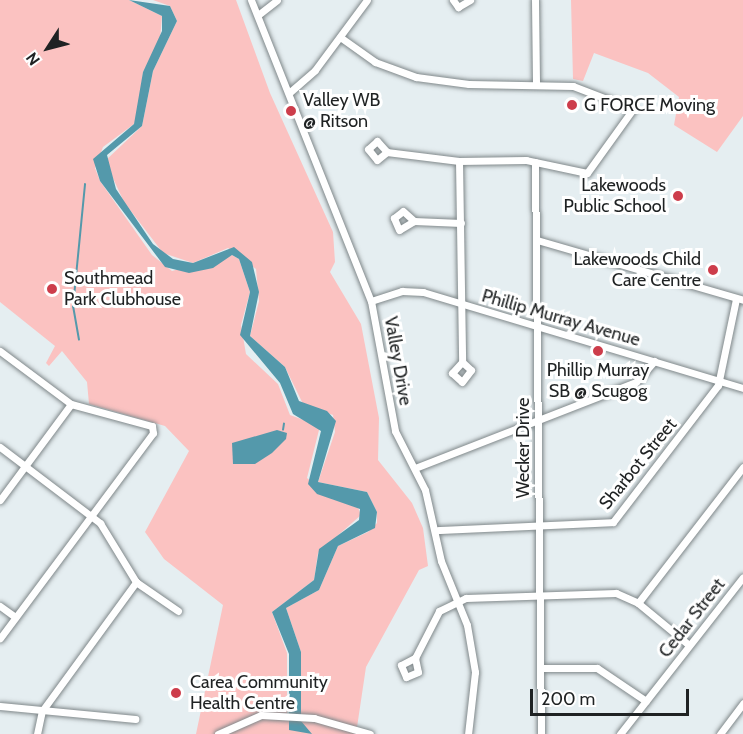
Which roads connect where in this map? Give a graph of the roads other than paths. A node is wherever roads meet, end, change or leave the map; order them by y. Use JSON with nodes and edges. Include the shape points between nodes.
{"nodes":[{"id":1,"x":251,"y":0,"type":"edge"},
{"id":2,"x":277,"y":0,"type":"edge"},
{"id":3,"x":367,"y":0,"type":"edge"},
{"id":4,"x":453,"y":0,"type":"edge"},
{"id":5,"x":470,"y":0,"type":"edge"},
{"id":6,"x":535,"y":0,"type":"edge"},
{"id":7,"x":258,"y":15,"type":"junction"},
{"id":8,"x":340,"y":36,"type":"junction"},
{"id":9,"x":536,"y":83,"type":"junction"},
{"id":10,"x":290,"y":92,"type":"junction"},
{"id":11,"x":387,"y":152,"type":"dead end"},
{"id":12,"x":459,"y":161,"type":"junction"},
{"id":13,"x":535,"y":162,"type":"junction"},
{"id":14,"x":414,"y":222,"type":"dead end"},
{"id":15,"x":461,"y":223,"type":"junction"},
{"id":16,"x":537,"y":240,"type":"junction"},
{"id":17,"x":740,"y":299,"type":"edge"},
{"id":18,"x":371,"y":301,"type":"junction"},
{"id":19,"x":462,"y":304,"type":"junction"},
{"id":20,"x":538,"y":328,"type":"junction"},
{"id":21,"x":0,"y":351,"type":"edge"},
{"id":22,"x":654,"y":361,"type":"junction"},
{"id":23,"x":462,"y":362,"type":"dead end"},
{"id":24,"x":720,"y":381,"type":"junction"},
{"id":25,"x":743,"y":388,"type":"edge"},
{"id":26,"x":71,"y":404,"type":"junction"},
{"id":27,"x":538,"y":421,"type":"junction"},
{"id":28,"x":0,"y":447,"type":"edge"},
{"id":29,"x":25,"y":467,"type":"junction"},
{"id":30,"x":743,"y":467,"type":"edge"},
{"id":31,"x":415,"y":468,"type":"junction"},
{"id":32,"x":0,"y":500,"type":"edge"},
{"id":33,"x":91,"y":515,"type":"junction"},
{"id":34,"x":539,"y":529,"type":"junction"},
{"id":35,"x":438,"y":530,"type":"junction"},
{"id":36,"x":743,"y":577,"type":"edge"},
{"id":37,"x":136,"y":582,"type":"junction"},
{"id":38,"x":740,"y":586,"type":"edge"},
{"id":39,"x":540,"y":595,"type":"junction"},
{"id":40,"x":457,"y":600,"type":"junction"},
{"id":41,"x":638,"y":603,"type":"junction"},
{"id":42,"x":0,"y":606,"type":"edge"},
{"id":43,"x":178,"y":611,"type":"dead end"},
{"id":44,"x":15,"y":617,"type":"junction"},
{"id":45,"x":0,"y":638,"type":"edge"},
{"id":46,"x":689,"y":645,"type":"junction"},
{"id":47,"x":415,"y":658,"type":"dead end"},
{"id":48,"x":540,"y":668,"type":"junction"},
{"id":49,"x":646,"y":701,"type":"junction"},
{"id":50,"x":743,"y":703,"type":"edge"},
{"id":51,"x":0,"y":706,"type":"edge"},
{"id":52,"x":42,"y":711,"type":"junction"},
{"id":53,"x":135,"y":719,"type":"dead end"},
{"id":54,"x":37,"y":734,"type":"edge"},
{"id":55,"x":218,"y":734,"type":"edge"},
{"id":56,"x":370,"y":734,"type":"edge"},
{"id":57,"x":468,"y":734,"type":"edge"},
{"id":58,"x":541,"y":734,"type":"edge"},
{"id":59,"x":620,"y":734,"type":"edge"},
{"id":60,"x":720,"y":734,"type":"edge"}],
"edges":[{"from":1,"to":7,"type":"street","name":"Valley Drive"},
{"from":2,"to":7,"type":"street"},
{"from":3,"to":8,"type":"street"},
{"from":4,"to":5,"type":"street","via":[[458,7]]},
{"from":6,"to":9,"type":"street"},
{"from":7,"to":10,"type":"street","name":"Valley Drive"},
{"from":8,"to":9,"type":"street","via":[[375,62],[416,77],[469,84]]},
{"from":8,"to":10,"type":"street","via":[[311,75]]},
{"from":9,"to":13,"type":"street","via":[[573,86],[629,105],[632,114],[594,167],[584,173]]},
{"from":10,"to":18,"type":"street","name":"Valley Drive"},
{"from":11,"to":12,"type":"street"},
{"from":12,"to":13,"type":"street"},
{"from":12,"to":15,"type":"street"},
{"from":13,"to":16,"type":"street","name":"Wecker Drive"},
{"from":14,"to":15,"type":"street"},
{"from":15,"to":19,"type":"street"},
{"from":16,"to":17,"type":"street"},
{"from":16,"to":20,"type":"street","name":"Wecker Drive"},
{"from":17,"to":24,"type":"street","name":"Sharbot Street"},
{"from":18,"to":19,"type":"street","name":"Phillip Murray Avenue","via":[[402,291]]},
{"from":18,"to":31,"type":"street","name":"Valley Drive","via":[[395,431]]},
{"from":19,"to":20,"type":"street","name":"Phillip Murray Avenue"},
{"from":19,"to":23,"type":"street"},
{"from":20,"to":22,"type":"street","name":"Phillip Murray Avenue"},
{"from":20,"to":27,"type":"street","name":"Wecker Drive"},
{"from":21,"to":26,"type":"street"},
{"from":22,"to":24,"type":"street","name":"Phillip Murray Avenue"},
{"from":22,"to":27,"type":"street","via":[[643,378]]},
{"from":24,"to":25,"type":"street","name":"Phillip Murray Avenue"},
{"from":24,"to":34,"type":"street","name":"Sharbot Street","via":[[613,522]]},
{"from":26,"to":29,"type":"street"},
{"from":26,"to":33,"type":"street","via":[[152,426]]},
{"from":27,"to":31,"type":"street"},
{"from":27,"to":34,"type":"street","name":"Wecker Drive"},
{"from":28,"to":29,"type":"street"},
{"from":29,"to":32,"type":"street"},
{"from":29,"to":33,"type":"street"},
{"from":30,"to":41,"type":"street"},
{"from":31,"to":35,"type":"street","name":"Valley Drive"},
{"from":33,"to":37,"type":"street"},
{"from":33,"to":44,"type":"street"},
{"from":34,"to":35,"type":"street","name":"Sharbot Street"},
{"from":34,"to":39,"type":"street","name":"Wecker Drive"},
{"from":35,"to":40,"type":"street","name":"Valley Drive","via":[[441,561]]},
{"from":36,"to":38,"type":"street","name":"Cedar Street"},
{"from":37,"to":43,"type":"street"},
{"from":37,"to":52,"type":"street"},
{"from":38,"to":46,"type":"street","name":"Cedar Street"},
{"from":39,"to":40,"type":"street"},
{"from":39,"to":41,"type":"street","via":[[616,593]]},
{"from":39,"to":48,"type":"street","name":"Wecker Drive"},
{"from":40,"to":47,"type":"street","via":[[439,611]]},
{"from":40,"to":57,"type":"street","name":"Valley Drive","via":[[475,672]]},
{"from":41,"to":46,"type":"street"},
{"from":42,"to":44,"type":"street"},
{"from":44,"to":45,"type":"street"},
{"from":46,"to":49,"type":"street","name":"Cedar Street"},
{"from":48,"to":49,"type":"street","via":[[597,668]]},
{"from":48,"to":58,"type":"street","name":"Wecker Drive"},
{"from":49,"to":59,"type":"street","name":"Cedar Street"},
{"from":50,"to":60,"type":"street"},
{"from":51,"to":52,"type":"street"},
{"from":52,"to":53,"type":"street"},
{"from":52,"to":54,"type":"street"},
{"from":55,"to":56,"type":"street","via":[[249,718],[277,715],[314,718]]}]}
